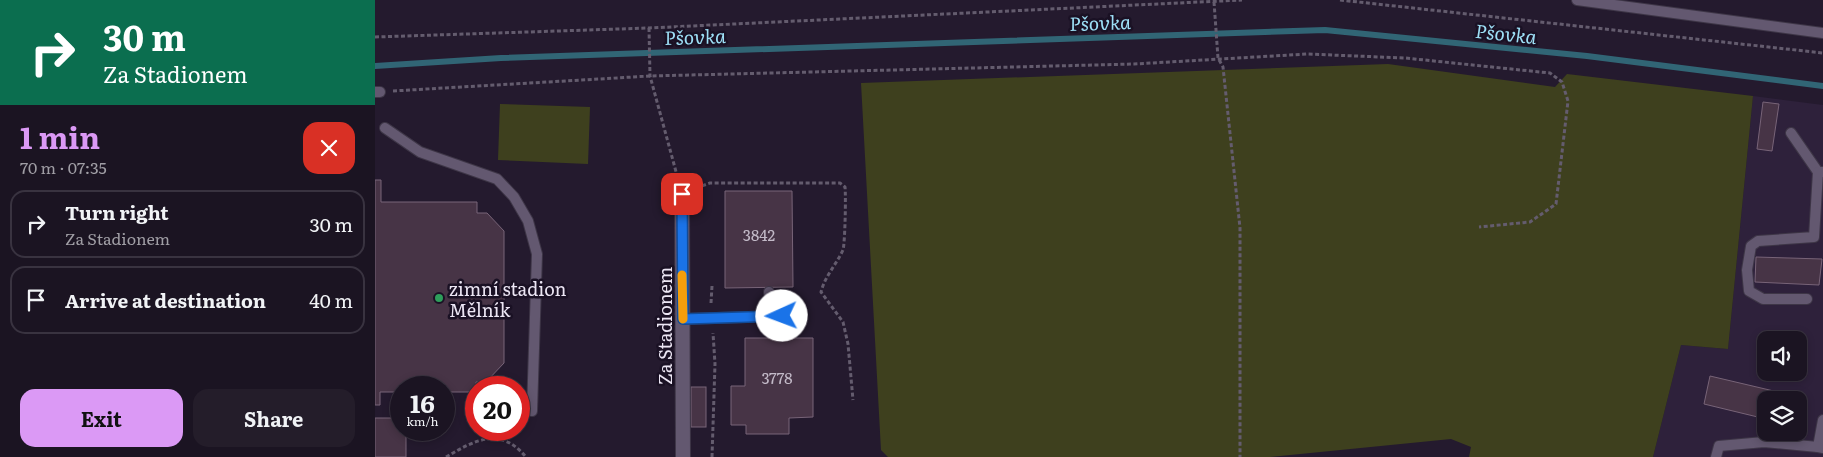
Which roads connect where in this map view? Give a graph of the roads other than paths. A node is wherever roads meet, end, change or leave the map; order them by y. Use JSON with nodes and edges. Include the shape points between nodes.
{"nodes":[{"id":1,"x":1577,"y":0,"type":"edge"},
{"id":2,"x":1823,"y":33,"type":"edge"},
{"id":3,"x":385,"y":128,"type":"dead end"},
{"id":4,"x":1791,"y":133,"type":"dead end"},
{"id":5,"x":1821,"y":172,"type":"edge"},
{"id":6,"x":682,"y":194,"type":"road end"},
{"id":7,"x":769,"y":292,"type":"dead end"},
{"id":8,"x":1807,"y":299,"type":"dead end"},
{"id":9,"x":683,"y":319,"type":"junction"},
{"id":10,"x":532,"y":411,"type":"dead end"},
{"id":11,"x":1823,"y":420,"type":"edge"},
{"id":12,"x":1821,"y":447,"type":"edge"},
{"id":13,"x":683,"y":457,"type":"edge"},
{"id":14,"x":1716,"y":457,"type":"edge"}],
"edges":[{"from":1,"to":2,"type":"lane"},
{"from":3,"to":10,"type":"lane","via":[[420,152],[497,179],[528,221],[537,254]]},
{"from":4,"to":5,"type":"lane"},
{"from":5,"to":8,"type":"lane","via":[[1814,237],[1758,240],[1751,246],[1747,270],[1749,291],[1763,299]]},
{"from":6,"to":9,"type":"street","name":"Za Stadionem"},
{"from":7,"to":9,"type":"lane","via":[[777,316]]},
{"from":9,"to":13,"type":"street","name":"Za Stadionem"},
{"from":11,"to":12,"type":"lane"},
{"from":12,"to":14,"type":"lane","via":[[1764,442],[1719,446]]}]}
